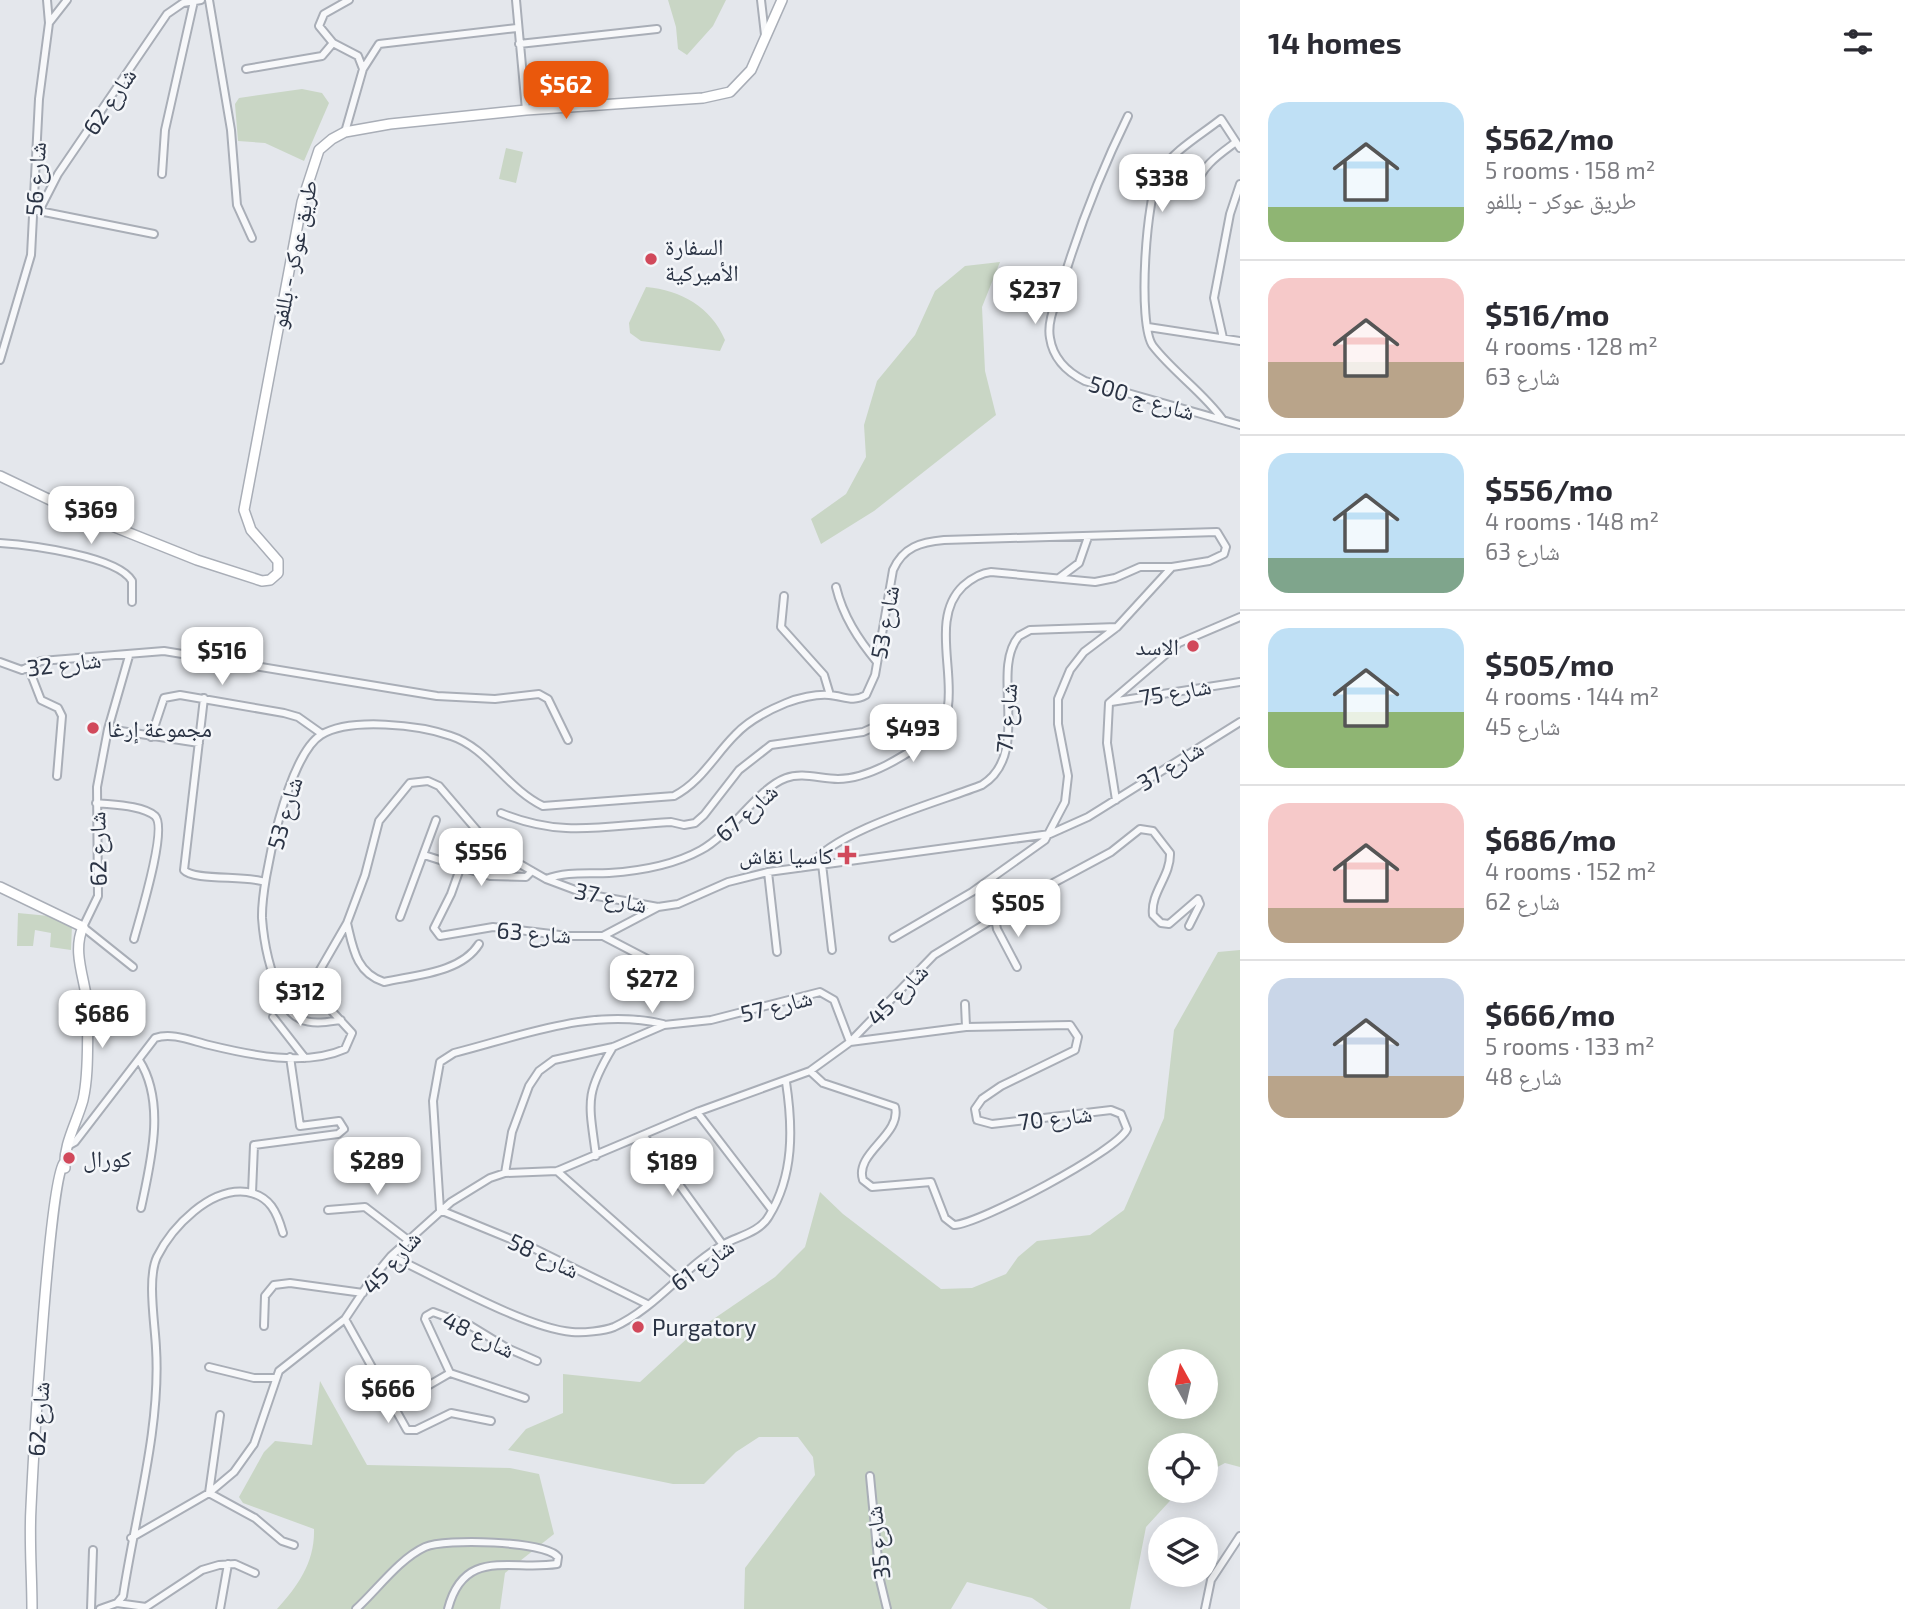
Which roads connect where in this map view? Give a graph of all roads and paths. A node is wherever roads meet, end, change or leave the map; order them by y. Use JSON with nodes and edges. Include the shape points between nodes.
{"nodes":[{"id":1,"x":47,"y":0,"type":"edge"},
{"id":2,"x":67,"y":0,"type":"edge"},
{"id":3,"x":209,"y":0,"type":"edge"},
{"id":4,"x":349,"y":0,"type":"edge"},
{"id":5,"x":516,"y":0,"type":"edge"},
{"id":6,"x":761,"y":0,"type":"edge"},
{"id":7,"x":784,"y":0,"type":"edge"},
{"id":8,"x":192,"y":1,"type":"edge"},
{"id":9,"x":49,"y":23,"type":"junction"},
{"id":10,"x":517,"y":28,"type":"junction"},
{"id":11,"x":657,"y":29,"type":"dead end"},
{"id":12,"x":765,"y":40,"type":"junction"},
{"id":13,"x":333,"y":43,"type":"junction"},
{"id":14,"x":519,"y":44,"type":"junction"},
{"id":15,"x":246,"y":69,"type":"dead end"},
{"id":16,"x":363,"y":69,"type":"junction"},
{"id":17,"x":526,"y":110,"type":"junction"},
{"id":18,"x":1128,"y":116,"type":"dead end"},
{"id":19,"x":345,"y":132,"type":"junction"},
{"id":20,"x":1238,"y":145,"type":"edge"},
{"id":21,"x":162,"y":174,"type":"dead end"},
{"id":22,"x":1240,"y":184,"type":"edge"},
{"id":23,"x":1196,"y":187,"type":"dead end"},
{"id":24,"x":37,"y":211,"type":"junction"},
{"id":25,"x":154,"y":234,"type":"dead end"},
{"id":26,"x":252,"y":238,"type":"dead end"},
{"id":27,"x":1148,"y":327,"type":"junction"},
{"id":28,"x":1223,"y":338,"type":"junction"},
{"id":29,"x":1240,"y":341,"type":"edge"},
{"id":30,"x":0,"y":360,"type":"edge"},
{"id":31,"x":1223,"y":420,"type":"junction"},
{"id":32,"x":1240,"y":425,"type":"edge"},
{"id":33,"x":0,"y":476,"type":"edge"},
{"id":34,"x":0,"y":482,"type":"edge"},
{"id":35,"x":58,"y":503,"type":"junction"},
{"id":36,"x":1088,"y":537,"type":"junction"},
{"id":37,"x":0,"y":543,"type":"edge"},
{"id":38,"x":1172,"y":567,"type":"junction"},
{"id":39,"x":1058,"y":579,"type":"junction"},
{"id":40,"x":836,"y":587,"type":"dead end"},
{"id":41,"x":784,"y":596,"type":"dead end"},
{"id":42,"x":132,"y":602,"type":"dead end"},
{"id":43,"x":1240,"y":617,"type":"edge"},
{"id":44,"x":1117,"y":626,"type":"junction"},
{"id":45,"x":129,"y":656,"type":"junction"},
{"id":46,"x":0,"y":662,"type":"edge"},
{"id":47,"x":877,"y":662,"type":"junction"},
{"id":48,"x":29,"y":669,"type":"junction"},
{"id":49,"x":1240,"y":682,"type":"edge"},
{"id":50,"x":830,"y":695,"type":"junction"},
{"id":51,"x":204,"y":698,"type":"junction"},
{"id":52,"x":1109,"y":703,"type":"junction"},
{"id":53,"x":1240,"y":722,"type":"edge"},
{"id":54,"x":108,"y":729,"type":"junction"},
{"id":55,"x":939,"y":729,"type":"junction"},
{"id":56,"x":322,"y":734,"type":"junction"},
{"id":57,"x":150,"y":737,"type":"junction"},
{"id":58,"x":568,"y":740,"type":"dead end"},
{"id":59,"x":199,"y":743,"type":"junction"},
{"id":60,"x":57,"y":776,"type":"dead end"},
{"id":61,"x":1116,"y":800,"type":"junction"},
{"id":62,"x":96,"y":803,"type":"junction"},
{"id":63,"x":501,"y":813,"type":"dead end"},
{"id":64,"x":436,"y":820,"type":"dead end"},
{"id":65,"x":1050,"y":834,"type":"junction"},
{"id":66,"x":424,"y":855,"type":"junction"},
{"id":67,"x":821,"y":864,"type":"junction"},
{"id":68,"x":461,"y":866,"type":"junction"},
{"id":69,"x":810,"y":866,"type":"junction"},
{"id":70,"x":532,"y":871,"type":"junction"},
{"id":71,"x":768,"y":872,"type":"junction"},
{"id":72,"x":546,"y":879,"type":"junction"},
{"id":73,"x":989,"y":880,"type":"junction"},
{"id":74,"x":265,"y":882,"type":"junction"},
{"id":75,"x":0,"y":887,"type":"edge"},
{"id":76,"x":658,"y":907,"type":"junction"},
{"id":77,"x":1009,"y":911,"type":"junction"},
{"id":78,"x":400,"y":916,"type":"dead end"},
{"id":79,"x":995,"y":919,"type":"junction"},
{"id":80,"x":347,"y":923,"type":"junction"},
{"id":81,"x":1189,"y":926,"type":"dead end"},
{"id":82,"x":83,"y":927,"type":"junction"},
{"id":83,"x":603,"y":936,"type":"junction"},
{"id":84,"x":893,"y":938,"type":"dead end"},
{"id":85,"x":134,"y":939,"type":"dead end"},
{"id":86,"x":479,"y":944,"type":"dead end"},
{"id":87,"x":832,"y":950,"type":"dead end"},
{"id":88,"x":778,"y":952,"type":"dead end"},
{"id":89,"x":651,"y":961,"type":"dead end"},
{"id":90,"x":133,"y":967,"type":"dead end"},
{"id":91,"x":1017,"y":967,"type":"dead end"},
{"id":92,"x":965,"y":1004,"type":"dead end"},
{"id":93,"x":273,"y":1017,"type":"dead end"},
{"id":94,"x":341,"y":1020,"type":"junction"},
{"id":95,"x":664,"y":1024,"type":"junction"},
{"id":96,"x":966,"y":1027,"type":"junction"},
{"id":97,"x":850,"y":1042,"type":"junction"},
{"id":98,"x":613,"y":1047,"type":"junction"},
{"id":99,"x":290,"y":1057,"type":"junction"},
{"id":100,"x":304,"y":1058,"type":"junction"},
{"id":101,"x":139,"y":1060,"type":"junction"},
{"id":102,"x":810,"y":1071,"type":"junction"},
{"id":103,"x":786,"y":1082,"type":"junction"},
{"id":104,"x":697,"y":1112,"type":"junction"},
{"id":105,"x":644,"y":1136,"type":"junction"},
{"id":106,"x":68,"y":1146,"type":"junction"},
{"id":107,"x":596,"y":1156,"type":"junction"},
{"id":108,"x":557,"y":1171,"type":"junction"},
{"id":109,"x":505,"y":1173,"type":"junction"},
{"id":110,"x":252,"y":1193,"type":"junction"},
{"id":111,"x":141,"y":1208,"type":"dead end"},
{"id":112,"x":328,"y":1210,"type":"dead end"},
{"id":113,"x":440,"y":1210,"type":"junction"},
{"id":114,"x":772,"y":1210,"type":"junction"},
{"id":115,"x":283,"y":1233,"type":"dead end"},
{"id":116,"x":408,"y":1240,"type":"junction"},
{"id":117,"x":723,"y":1245,"type":"junction"},
{"id":118,"x":391,"y":1256,"type":"junction"},
{"id":119,"x":680,"y":1280,"type":"junction"},
{"id":120,"x":363,"y":1293,"type":"junction"},
{"id":121,"x":647,"y":1304,"type":"junction"},
{"id":122,"x":345,"y":1319,"type":"junction"},
{"id":123,"x":264,"y":1326,"type":"dead end"},
{"id":124,"x":537,"y":1361,"type":"dead end"},
{"id":125,"x":209,"y":1367,"type":"dead end"},
{"id":126,"x":450,"y":1373,"type":"junction"},
{"id":127,"x":275,"y":1378,"type":"junction"},
{"id":128,"x":525,"y":1398,"type":"dead end"},
{"id":129,"x":393,"y":1406,"type":"junction"},
{"id":130,"x":220,"y":1415,"type":"dead end"},
{"id":131,"x":491,"y":1422,"type":"dead end"},
{"id":132,"x":870,"y":1476,"type":"dead end"},
{"id":133,"x":209,"y":1493,"type":"junction"},
{"id":134,"x":1240,"y":1536,"type":"edge"},
{"id":135,"x":131,"y":1538,"type":"junction"},
{"id":136,"x":294,"y":1545,"type":"dead end"},
{"id":137,"x":93,"y":1550,"type":"dead end"},
{"id":138,"x":228,"y":1564,"type":"junction"},
{"id":139,"x":255,"y":1573,"type":"dead end"},
{"id":140,"x":117,"y":1603,"type":"junction"},
{"id":141,"x":32,"y":1609,"type":"edge"},
{"id":142,"x":91,"y":1609,"type":"edge"},
{"id":143,"x":100,"y":1609,"type":"edge"},
{"id":144,"x":220,"y":1609,"type":"edge"},
{"id":145,"x":356,"y":1609,"type":"edge"},
{"id":146,"x":448,"y":1609,"type":"edge"},
{"id":147,"x":887,"y":1609,"type":"edge"},
{"id":148,"x":1205,"y":1609,"type":"edge"}],
"edges":[{"from":1,"to":9,"type":"street"},
{"from":2,"to":9,"type":"street"},
{"from":3,"to":26,"type":"street","via":[[231,130],[237,205]]},
{"from":4,"to":13,"type":"street","via":[[321,18],[320,29]]},
{"from":5,"to":10,"type":"street"},
{"from":6,"to":12,"type":"street"},
{"from":7,"to":12,"type":"street","name":"طريق عوكر - بللفو"},
{"from":8,"to":21,"type":"street","via":[[165,130]]},
{"from":8,"to":24,"type":"street","name":"شارع 62","via":[[167,14]]},
{"from":9,"to":24,"type":"street","name":"شارع 56","via":[[39,99]]},
{"from":10,"to":14,"type":"street"},
{"from":10,"to":16,"type":"street","via":[[379,44]]},
{"from":11,"to":14,"type":"street"},
{"from":12,"to":17,"type":"street","name":"طريق عوكر - بللفو","via":[[746,78],[722,95]]},
{"from":13,"to":15,"type":"street","via":[[322,56]]},
{"from":13,"to":16,"type":"street","via":[[358,56]]},
{"from":14,"to":17,"type":"street"},
{"from":16,"to":19,"type":"street"},
{"from":17,"to":19,"type":"street","name":"طريق عوكر - بللفو"},
{"from":18,"to":31,"type":"street","name":"شارع ج 500","via":[[1077,231],[1049,327],[1050,341],[1061,364],[1085,382]]},
{"from":19,"to":35,"type":"street","name":"طريق عوكر - بللفو","via":[[319,150],[302,202],[244,510],[251,530],[277,559],[277,575],[267,581],[253,579]]},
{"from":20,"to":23,"type":"street","via":[[1215,158]]},
{"from":20,"to":27,"type":"street","via":[[1221,119],[1173,157],[1156,179],[1146,222]]},
{"from":22,"to":28,"type":"street","via":[[1216,288]]},
{"from":24,"to":25,"type":"street"},
{"from":24,"to":30,"type":"street","name":"شارع 56","via":[[27,272]]},
{"from":27,"to":28,"type":"street"},
{"from":27,"to":31,"type":"street","via":[[1153,346]]},
{"from":28,"to":29,"type":"street"},
{"from":31,"to":32,"type":"street","name":"شارع ج 500"},
{"from":33,"to":35,"type":"street","name":"طريق عوكر - بللفو"},
{"from":34,"to":35,"type":"street","name":"طريق عوكر - بللفو","via":[[32,498]]},
{"from":36,"to":38,"type":"street","name":"شارع 53","via":[[1211,531],[1224,539],[1226,551],[1219,558]]},
{"from":36,"to":39,"type":"street","via":[[1079,563]]},
{"from":36,"to":47,"type":"street","name":"شارع 53","via":[[944,540],[910,548],[893,570]]},
{"from":37,"to":42,"type":"street","via":[[66,553],[121,570],[131,579]]},
{"from":38,"to":39,"type":"street","via":[[1140,567],[1095,582]]},
{"from":38,"to":44,"type":"street"},
{"from":39,"to":55,"type":"street","via":[[984,573],[954,596],[946,624],[947,716]]},
{"from":40,"to":47,"type":"street","via":[[859,641]]},
{"from":41,"to":50,"type":"street","via":[[781,627],[824,675]]},
{"from":43,"to":52,"type":"street","name":"شارع 75","via":[[1179,643]]},
{"from":44,"to":65,"type":"street","via":[[1084,652],[1060,692],[1058,724],[1068,776],[1065,803]]},
{"from":44,"to":69,"type":"street","name":"شارع 71","via":[[1030,630],[1019,636],[1011,656],[1006,754],[998,773],[982,785],[848,837],[818,854]]},
{"from":45,"to":48,"type":"street","name":"شارع 32","via":[[41,661]]},
{"from":45,"to":54,"type":"street","name":"شارع 62"},
{"from":45,"to":58,"type":"street","name":"شارع 32","via":[[164,651],[452,698],[543,695]]},
{"from":46,"to":48,"type":"street","name":"شارع 32"},
{"from":47,"to":50,"type":"street","name":"شارع 53","via":[[866,695],[849,700]]},
{"from":48,"to":60,"type":"street","via":[[41,700],[57,707],[62,716]]},
{"from":49,"to":52,"type":"street","name":"شارع 75"},
{"from":50,"to":56,"type":"street","name":"شارع 53","via":[[786,703],[762,716],[737,733],[691,788],[674,796],[564,807],[543,806],[524,797],[489,761],[454,737],[360,725]]},
{"from":51,"to":56,"type":"street","via":[[298,717]]},
{"from":51,"to":57,"type":"street","via":[[167,696]]},
{"from":51,"to":59,"type":"street"},
{"from":52,"to":61,"type":"street","name":"شارع 75","via":[[1107,743]]},
{"from":53,"to":61,"type":"street","name":"شارع 37"},
{"from":54,"to":57,"type":"street"},
{"from":54,"to":62,"type":"street","name":"شارع 62"},
{"from":55,"to":63,"type":"street","via":[[910,711],[863,732],[771,745],[739,769],[695,823],[556,830]]},
{"from":55,"to":72,"type":"street","name":"شارع 67","via":[[857,777],[781,780],[711,843],[673,862],[610,873],[561,873]]},
{"from":56,"to":74,"type":"street","name":"شارع 53","via":[[300,760],[288,790]]},
{"from":57,"to":59,"type":"street"},
{"from":59,"to":74,"type":"street","via":[[185,872]]},
{"from":61,"to":65,"type":"street","name":"شارع 37"},
{"from":62,"to":82,"type":"street","name":"شارع 62","via":[[98,896]]},
{"from":62,"to":85,"type":"street","via":[[142,810],[159,822]]},
{"from":64,"to":66,"type":"street"},
{"from":65,"to":67,"type":"street","name":"شارع 37"},
{"from":65,"to":73,"type":"street","name":"شارع 45","via":[[1035,850]]},
{"from":66,"to":68,"type":"street"},
{"from":66,"to":78,"type":"street"},
{"from":67,"to":69,"type":"street","name":"شارع 37"},
{"from":67,"to":87,"type":"street"},
{"from":68,"to":70,"type":"street","via":[[502,878],[526,877]]},
{"from":68,"to":83,"type":"street","name":"شارع 63","via":[[436,921],[434,928],[440,936],[492,927]]},
{"from":69,"to":71,"type":"street","name":"شارع 37"},
{"from":70,"to":72,"type":"street","name":"شارع 37"},
{"from":70,"to":80,"type":"street","name":"شارع 37","via":[[492,848],[439,786],[428,781],[410,783],[379,821]]},
{"from":71,"to":76,"type":"street","name":"شارع 37","via":[[728,881],[678,904]]},
{"from":71,"to":88,"type":"street"},
{"from":72,"to":76,"type":"street","name":"شارع 37","via":[[586,894]]},
{"from":73,"to":77,"type":"street"},
{"from":73,"to":84,"type":"street","name":"شارع 45"},
{"from":74,"to":94,"type":"street","name":"شارع 53","via":[[264,945],[286,1007],[309,1022]]},
{"from":75,"to":82,"type":"street"},
{"from":76,"to":83,"type":"street","name":"شارع 63"},
{"from":77,"to":79,"type":"street","name":"شارع 45"},
{"from":77,"to":81,"type":"street","name":"شارع 45","via":[[1147,828],[1166,844],[1170,857],[1153,915],[1168,924],[1198,899]]},
{"from":79,"to":91,"type":"street"},
{"from":79,"to":97,"type":"street","name":"شارع 45","via":[[929,960]]},
{"from":80,"to":86,"type":"street","via":[[363,971],[384,982],[461,963]]},
{"from":80,"to":94,"type":"street","name":"شارع 37","via":[[316,985],[318,996]]},
{"from":82,"to":90,"type":"street"},
{"from":82,"to":106,"type":"street","name":"شارع 62","via":[[78,950],[89,1012],[86,1065],[83,1099]]},
{"from":83,"to":89,"type":"street"},
{"from":92,"to":96,"type":"street"},
{"from":93,"to":100,"type":"street"},
{"from":94,"to":100,"type":"street","via":[[352,1033],[345,1049]]},
{"from":95,"to":97,"type":"street","name":"شارع 57","via":[[711,1020],[820,992],[834,1000]]},
{"from":95,"to":98,"type":"street","name":"شارع 57"},
{"from":95,"to":113,"type":"street","via":[[640,1019],[595,1020],[446,1056],[437,1071],[433,1101]]},
{"from":96,"to":97,"type":"street","name":"شارع 70"},
{"from":96,"to":102,"type":"street","name":"شارع 70","via":[[1065,1023],[1074,1027],[1078,1037],[1072,1052],[982,1099],[975,1112],[979,1123],[1111,1110],[1124,1119],[1127,1129],[1121,1140],[1070,1172],[954,1225],[945,1218],[931,1182],[872,1187],[863,1180],[862,1169],[895,1121],[895,1107],[836,1089]]},
{"from":97,"to":102,"type":"street","name":"شارع 45"},
{"from":98,"to":107,"type":"street","via":[[592,1086],[589,1102]]},
{"from":98,"to":109,"type":"street","name":"شارع 57","via":[[554,1060],[539,1071],[518,1113]]},
{"from":99,"to":100,"type":"street"},
{"from":99,"to":101,"type":"street","via":[[239,1052],[163,1035],[155,1038]]},
{"from":99,"to":110,"type":"street","via":[[300,1125],[340,1121],[344,1129],[338,1134],[254,1145]]},
{"from":101,"to":106,"type":"street"},
{"from":101,"to":111,"type":"street","via":[[150,1077],[153,1132]]},
{"from":102,"to":103,"type":"street","name":"شارع 45"},
{"from":103,"to":104,"type":"street","name":"شارع 45"},
{"from":103,"to":114,"type":"street","name":"شارع 61","via":[[791,1150]]},
{"from":104,"to":105,"type":"street","name":"شارع 45"},
{"from":104,"to":114,"type":"street"},
{"from":105,"to":107,"type":"street","name":"شارع 45"},
{"from":105,"to":117,"type":"street"},
{"from":106,"to":141,"type":"street","name":"شارع 62","via":[[58,1187],[45,1294],[31,1509]]},
{"from":107,"to":108,"type":"street","name":"شارع 45"},
{"from":108,"to":109,"type":"street","name":"شارع 45"},
{"from":108,"to":119,"type":"street"},
{"from":109,"to":113,"type":"street","name":"شارع 45"},
{"from":110,"to":115,"type":"street","via":[[271,1204]]},
{"from":110,"to":135,"type":"street","via":[[231,1192],[199,1206],[157,1257],[153,1274],[154,1412]]},
{"from":112,"to":116,"type":"street","via":[[365,1207]]},
{"from":113,"to":116,"type":"street","name":"شارع 45"},
{"from":113,"to":121,"type":"street","name":"شارع 58","via":[[535,1249]]},
{"from":114,"to":117,"type":"street","name":"شارع 61","via":[[760,1227]]},
{"from":116,"to":118,"type":"street","name":"شارع 45"},
{"from":117,"to":119,"type":"street","name":"شارع 61"},
{"from":118,"to":120,"type":"street","name":"شارع 45"},
{"from":118,"to":121,"type":"street","name":"شارع 61","via":[[494,1305],[572,1332],[612,1328]]},
{"from":119,"to":121,"type":"street","name":"شارع 61"},
{"from":120,"to":122,"type":"street","name":"شارع 45"},
{"from":120,"to":123,"type":"street","via":[[274,1285],[265,1296]]},
{"from":122,"to":127,"type":"street","name":"شارع 45"},
{"from":122,"to":129,"type":"street"},
{"from":124,"to":126,"type":"street","name":"شارع 48","via":[[471,1326],[433,1312],[425,1320]]},
{"from":125,"to":127,"type":"street"},
{"from":126,"to":128,"type":"street"},
{"from":126,"to":129,"type":"street","name":"شارع 48"},
{"from":127,"to":133,"type":"street","name":"شارع 45","via":[[254,1444],[234,1472]]},
{"from":129,"to":131,"type":"street","via":[[410,1432],[451,1413]]},
{"from":130,"to":133,"type":"street"},
{"from":132,"to":147,"type":"street","name":"شارع 35"},
{"from":133,"to":135,"type":"street","name":"شارع 45"},
{"from":133,"to":136,"type":"street","via":[[255,1518],[282,1542]]},
{"from":134,"to":148,"type":"street","via":[[1211,1580]]},
{"from":135,"to":140,"type":"street","via":[[123,1596]]},
{"from":137,"to":142,"type":"street"},
{"from":138,"to":139,"type":"street"},
{"from":138,"to":140,"type":"street","via":[[202,1570],[146,1607]]},
{"from":138,"to":144,"type":"street"},
{"from":140,"to":143,"type":"street"},
{"from":145,"to":146,"type":"street","via":[[419,1551],[435,1544],[500,1543],[552,1551],[558,1557],[557,1564],[474,1570],[464,1576]]}]}
